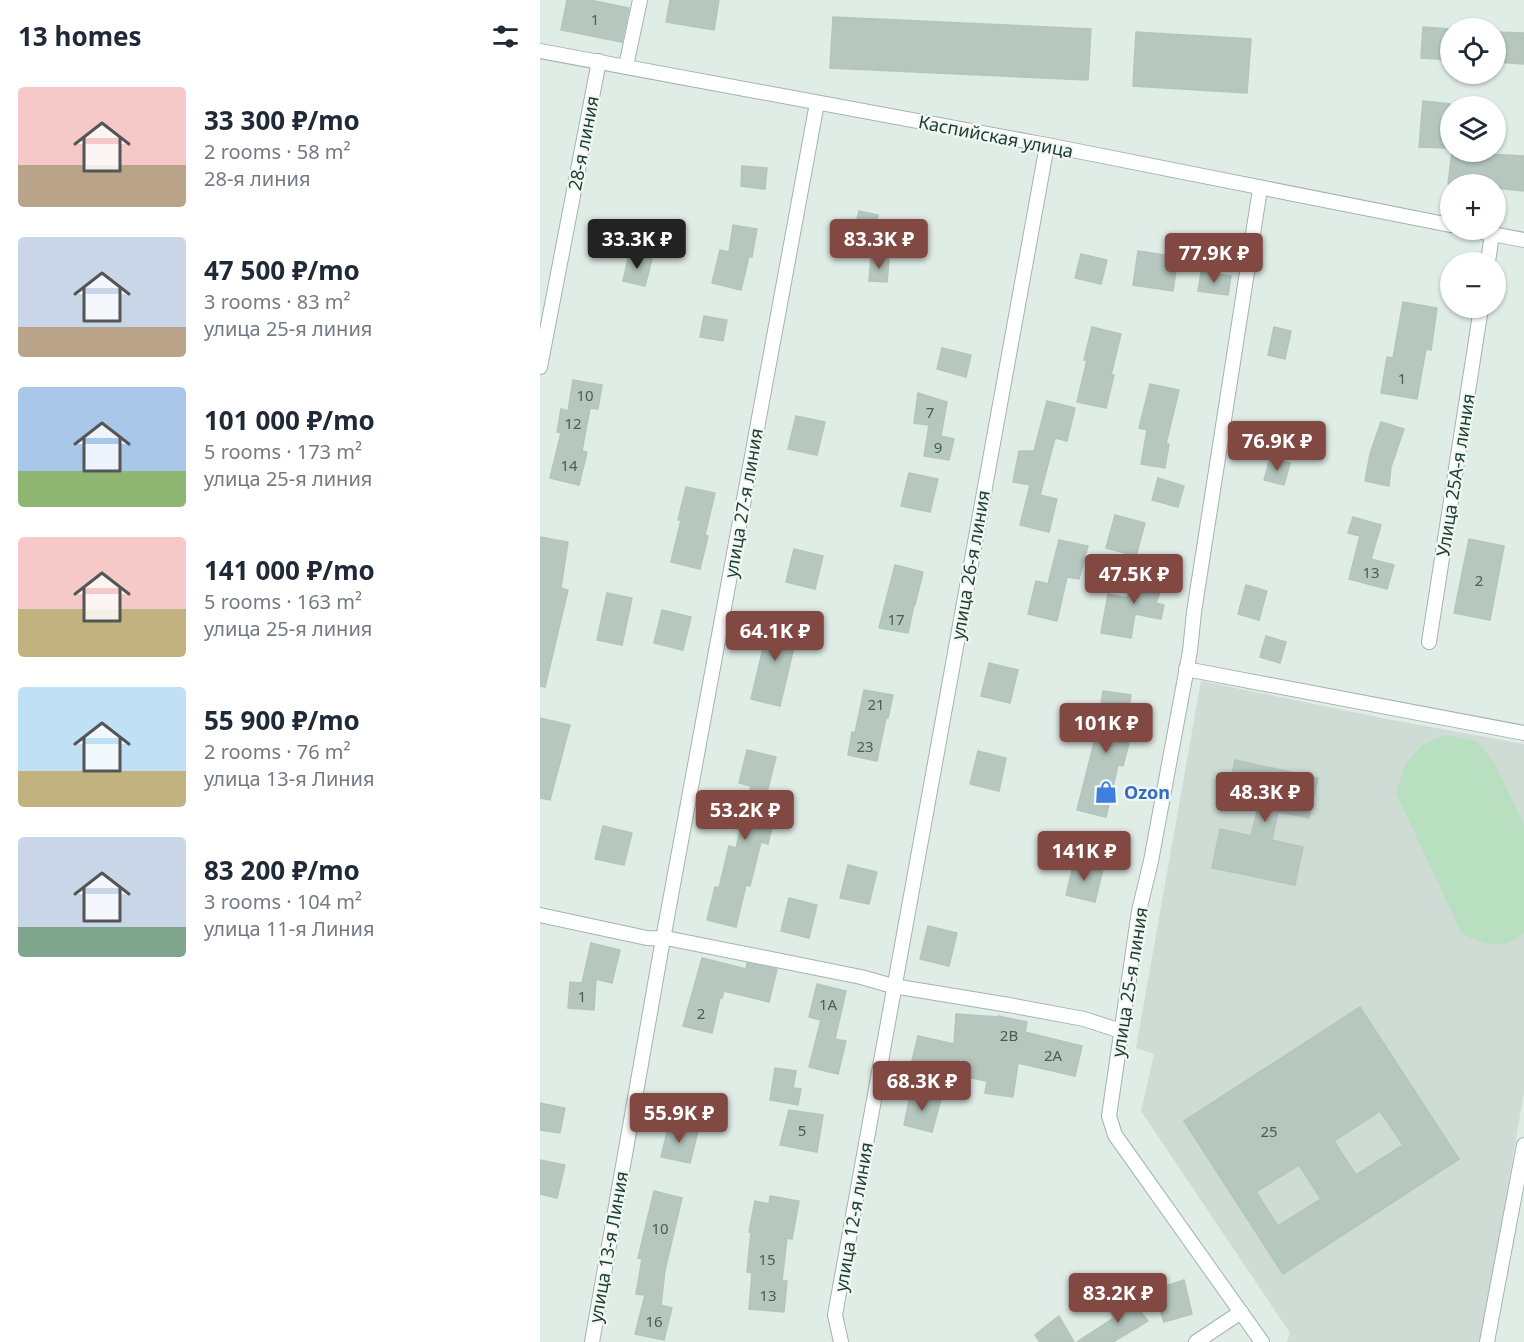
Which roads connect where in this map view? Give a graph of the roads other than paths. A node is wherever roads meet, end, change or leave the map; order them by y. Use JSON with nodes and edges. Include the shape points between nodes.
{"nodes":[{"id":1,"x":640,"y":0,"type":"edge"},
{"id":2,"x":540,"y":51,"type":"edge"},
{"id":3,"x":599,"y":61,"type":"junction"},
{"id":4,"x":626,"y":66,"type":"junction"},
{"id":5,"x":817,"y":103,"type":"junction"},
{"id":6,"x":1047,"y":145,"type":"junction"},
{"id":7,"x":1260,"y":189,"type":"junction"},
{"id":8,"x":1440,"y":223,"type":"edge"},
{"id":9,"x":1506,"y":237,"type":"edge"},
{"id":10,"x":1524,"y":240,"type":"edge"},
{"id":11,"x":1479,"y":318,"type":"edge"},
{"id":12,"x":540,"y":367,"type":"edge"},
{"id":13,"x":1429,"y":642,"type":"dead end"},
{"id":14,"x":1186,"y":669,"type":"junction"},
{"id":15,"x":1524,"y":733,"type":"edge"},
{"id":16,"x":540,"y":915,"type":"edge"},
{"id":17,"x":663,"y":939,"type":"junction"},
{"id":18,"x":893,"y":986,"type":"junction"},
{"id":19,"x":1121,"y":1031,"type":"junction"},
{"id":20,"x":1524,"y":1145,"type":"edge"},
{"id":21,"x":1241,"y":1312,"type":"junction"},
{"id":22,"x":592,"y":1342,"type":"edge"},
{"id":23,"x":840,"y":1342,"type":"edge"},
{"id":24,"x":1196,"y":1342,"type":"edge"},
{"id":25,"x":1262,"y":1342,"type":"edge"},
{"id":26,"x":1487,"y":1342,"type":"edge"}],
"edges":[{"from":1,"to":4,"type":"street"},
{"from":2,"to":3,"type":"street","name":"Каспийская улица"},
{"from":3,"to":4,"type":"street","name":"Каспийская улица"},
{"from":3,"to":12,"type":"street","name":"28-я линия"},
{"from":4,"to":5,"type":"street","name":"Каспийская улица"},
{"from":5,"to":6,"type":"street","name":"Каспийская улица"},
{"from":5,"to":17,"type":"street","name":"улица 27-я линия"},
{"from":6,"to":7,"type":"street","name":"Каспийская улица"},
{"from":6,"to":18,"type":"street","name":"улица 26-я линия"},
{"from":7,"to":8,"type":"street","name":"Каспийская улица"},
{"from":7,"to":14,"type":"street","name":"улица 25-я линия"},
{"from":9,"to":10,"type":"street"},
{"from":11,"to":13,"type":"street","name":"Улица 25А-я линия"},
{"from":14,"to":15,"type":"street"},
{"from":14,"to":19,"type":"street","name":"улица 25-я линия","via":[[1139,911]]},
{"from":16,"to":17,"type":"street"},
{"from":17,"to":18,"type":"street"},
{"from":17,"to":22,"type":"street","name":"улица 13-я Линия"},
{"from":18,"to":19,"type":"street","via":[[1073,1017]]},
{"from":18,"to":23,"type":"street","name":"улица 12-я линия","via":[[835,1315]]},
{"from":19,"to":21,"type":"street","name":"улица 25-я линия","via":[[1109,1116],[1115,1135]]},
{"from":20,"to":26,"type":"street"},
{"from":21,"to":24,"type":"street"},
{"from":21,"to":25,"type":"street","name":"улица 25-я линия"}]}
